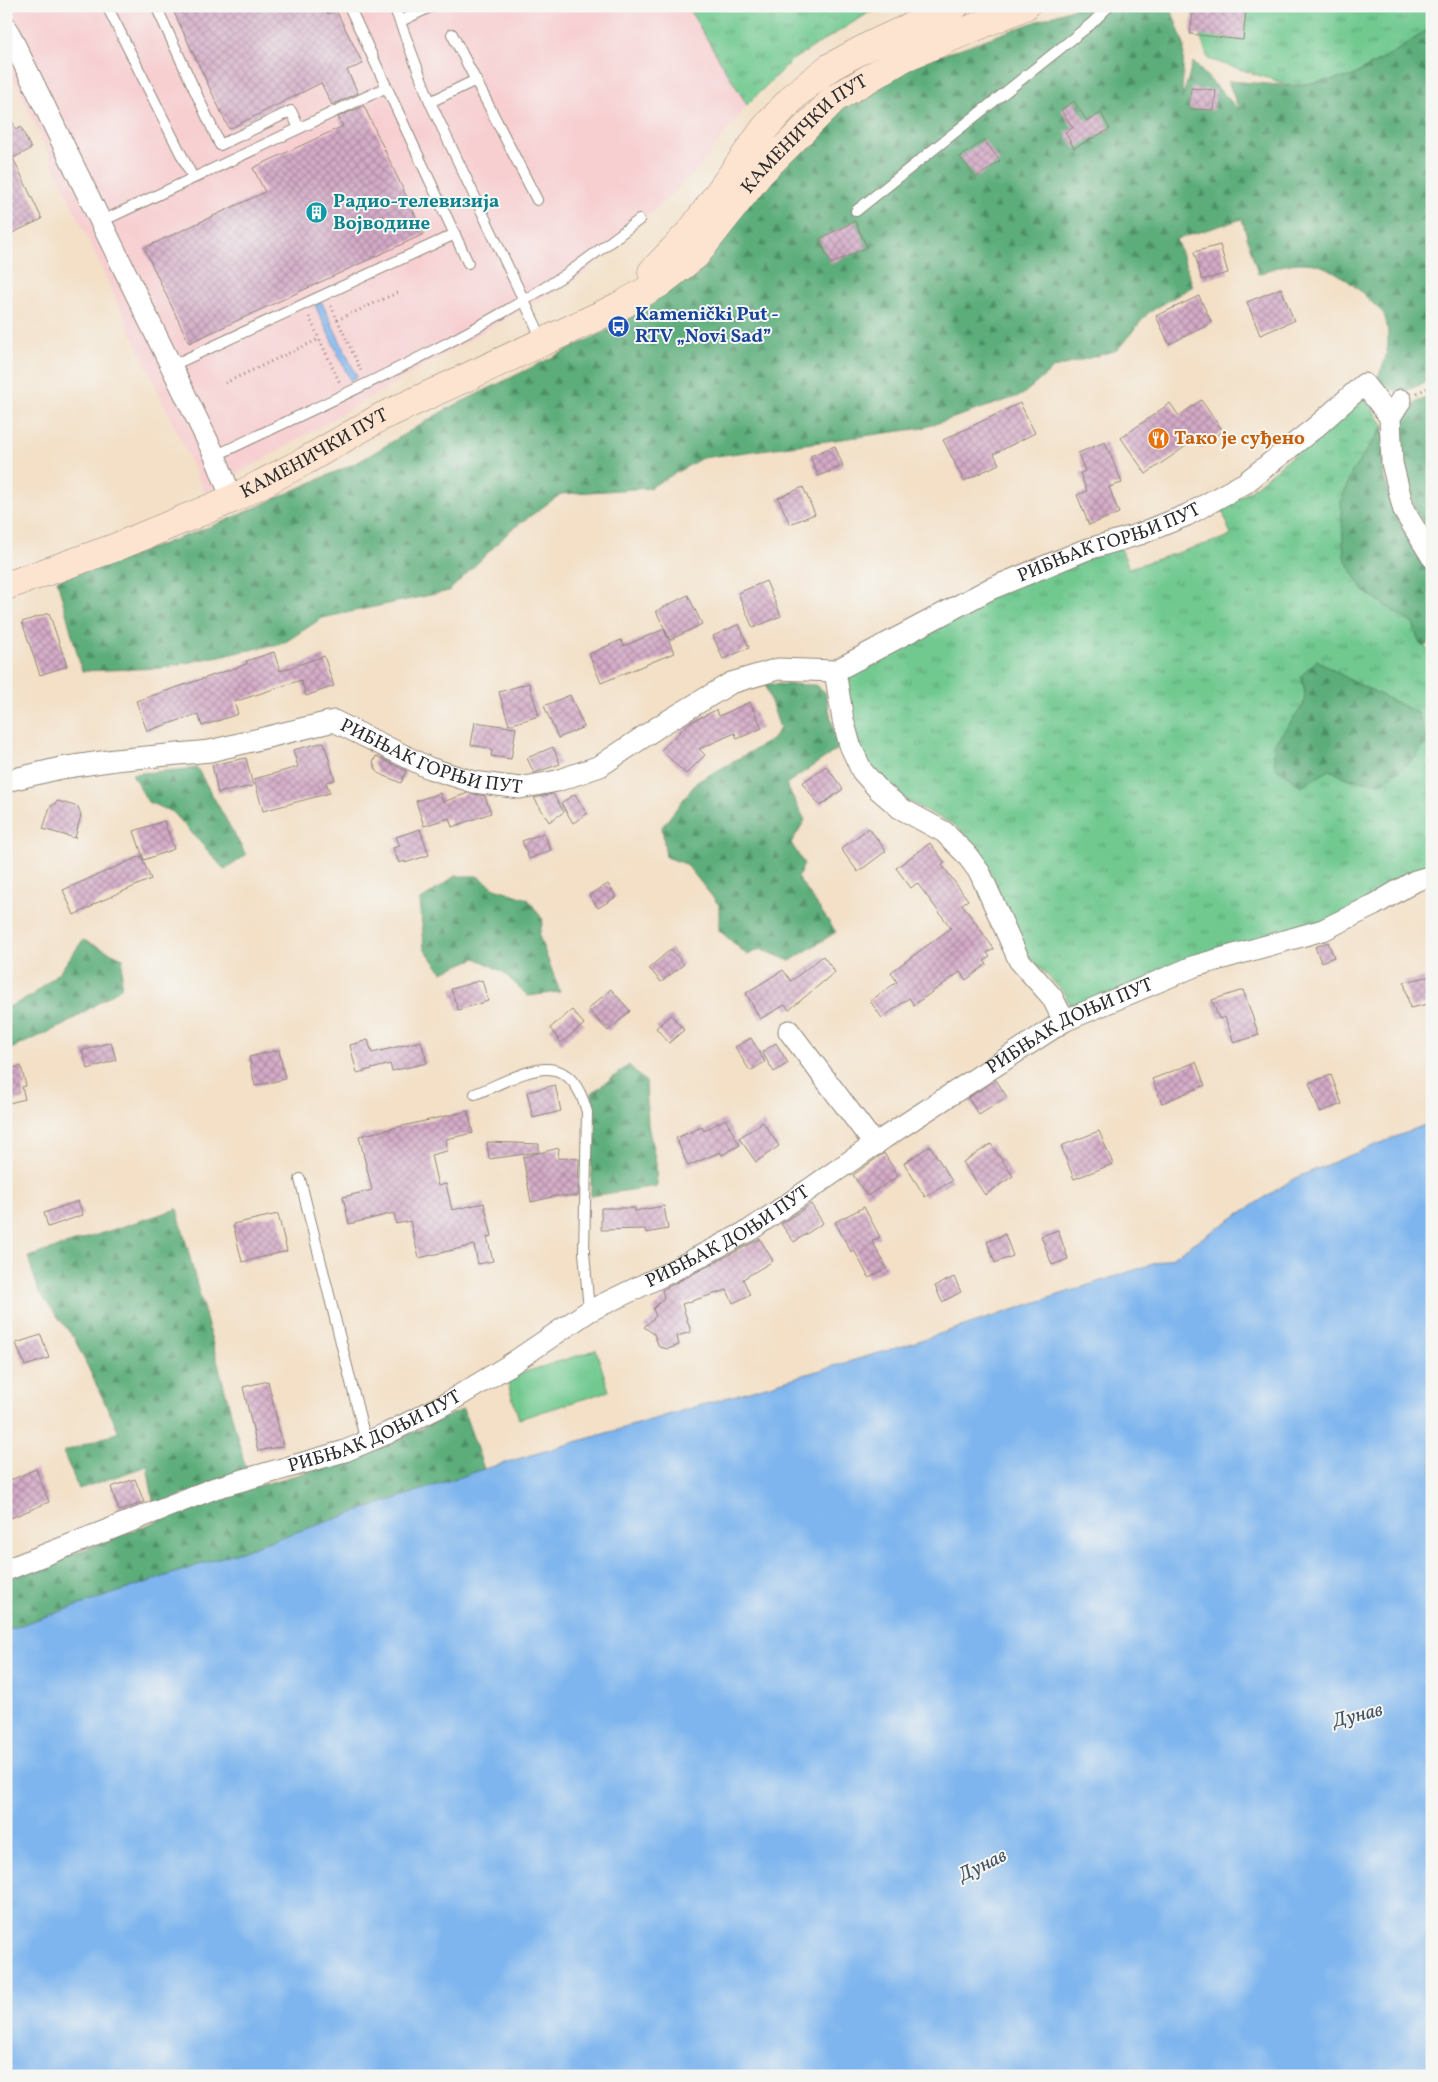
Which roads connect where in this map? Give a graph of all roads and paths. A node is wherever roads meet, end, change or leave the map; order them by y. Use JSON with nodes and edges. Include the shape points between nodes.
{"nodes":[{"id":1,"x":108,"y":6,"type":"edge"},
{"id":2,"x":156,"y":6,"type":"edge"},
{"id":3,"x":349,"y":6,"type":"edge"},
{"id":4,"x":394,"y":6,"type":"edge"},
{"id":5,"x":432,"y":6,"type":"edge"},
{"id":6,"x":1024,"y":6,"type":"edge"},
{"id":7,"x":1110,"y":6,"type":"edge"},
{"id":8,"x":949,"y":8,"type":"edge"},
{"id":9,"x":401,"y":21,"type":"junction"},
{"id":10,"x":6,"y":27,"type":"edge"},
{"id":11,"x":452,"y":34,"type":"dead end"},
{"id":12,"x":476,"y":80,"type":"junction"},
{"id":13,"x":387,"y":87,"type":"junction"},
{"id":14,"x":430,"y":102,"type":"junction"},
{"id":15,"x":299,"y":128,"type":"junction"},
{"id":16,"x":193,"y":178,"type":"junction"},
{"id":17,"x":537,"y":200,"type":"dead end"},
{"id":18,"x":856,"y":211,"type":"dead end"},
{"id":19,"x":639,"y":220,"type":"dead end"},
{"id":20,"x":100,"y":222,"type":"junction"},
{"id":21,"x":455,"y":234,"type":"junction"},
{"id":22,"x":468,"y":263,"type":"dead end"},
{"id":23,"x":399,"y":292,"type":"dead end"},
{"id":24,"x":523,"y":301,"type":"junction"},
{"id":25,"x":331,"y":307,"type":"dead end"},
{"id":26,"x":618,"y":307,"type":"junction"},
{"id":27,"x":309,"y":317,"type":"dead end"},
{"id":28,"x":337,"y":320,"type":"junction"},
{"id":29,"x":320,"y":339,"type":"junction"},
{"id":30,"x":543,"y":342,"type":"junction"},
{"id":31,"x":171,"y":366,"type":"junction"},
{"id":32,"x":364,"y":378,"type":"dead end"},
{"id":33,"x":225,"y":383,"type":"dead end"},
{"id":34,"x":342,"y":388,"type":"dead end"},
{"id":35,"x":215,"y":456,"type":"junction"},
{"id":36,"x":232,"y":499,"type":"junction"},
{"id":37,"x":1432,"y":557,"type":"edge"},
{"id":38,"x":6,"y":586,"type":"edge"},
{"id":39,"x":836,"y":671,"type":"junction"},
{"id":40,"x":6,"y":781,"type":"edge"},
{"id":41,"x":1432,"y":876,"type":"edge"},
{"id":42,"x":1064,"y":1021,"type":"junction"},
{"id":43,"x":789,"y":1031,"type":"dead end"},
{"id":44,"x":475,"y":1094,"type":"dead end"},
{"id":45,"x":875,"y":1145,"type":"junction"},
{"id":46,"x":300,"y":1179,"type":"dead end"},
{"id":47,"x":589,"y":1311,"type":"junction"},
{"id":48,"x":366,"y":1442,"type":"junction"},
{"id":49,"x":6,"y":1570,"type":"edge"}],
"edges":[{"from":1,"to":16,"type":"lane"},
{"from":2,"to":15,"type":"lane","via":[[220,145],[291,111]]},
{"from":3,"to":13,"type":"lane"},
{"from":4,"to":9,"type":"lane"},
{"from":5,"to":9,"type":"lane"},
{"from":6,"to":26,"type":"main road","name":"КАМЕНИЧКИ ПУТ","via":[[905,57],[834,99],[760,173],[695,256]]},
{"from":7,"to":18,"type":"lane","via":[[1092,24]]},
{"from":8,"to":26,"type":"main road","name":"КАМЕНИЧКИ ПУТ","via":[[830,67],[796,94],[765,128],[692,230]]},
{"from":9,"to":14,"type":"lane"},
{"from":10,"to":20,"type":"street"},
{"from":11,"to":12,"type":"lane"},
{"from":12,"to":14,"type":"lane"},
{"from":12,"to":17,"type":"lane"},
{"from":13,"to":15,"type":"lane"},
{"from":13,"to":21,"type":"lane"},
{"from":14,"to":24,"type":"lane"},
{"from":15,"to":16,"type":"lane"},
{"from":16,"to":20,"type":"lane"},
{"from":19,"to":24,"type":"lane","via":[[562,277]]},
{"from":20,"to":31,"type":"street"},
{"from":21,"to":22,"type":"lane"},
{"from":21,"to":31,"type":"lane"},
{"from":23,"to":28,"type":"path"},
{"from":24,"to":30,"type":"lane"},
{"from":24,"to":35,"type":"lane","via":[[433,350]]},
{"from":25,"to":28,"type":"path"},
{"from":26,"to":30,"type":"main road","name":"КАМЕНИЧКИ ПУТ"},
{"from":27,"to":29,"type":"path"},
{"from":28,"to":32,"type":"path"},
{"from":29,"to":33,"type":"path"},
{"from":29,"to":34,"type":"path"},
{"from":30,"to":36,"type":"main road","name":"КАМЕНИЧКИ ПУТ","via":[[381,417]]},
{"from":31,"to":35,"type":"street"},
{"from":35,"to":36,"type":"street"},
{"from":36,"to":38,"type":"main road","name":"КАМЕНИЧКИ ПУТ","via":[[114,548]]},
{"from":37,"to":39,"type":"street","name":"РИБЊАК ГОРЊИ ПУТ","via":[[1404,511],[1392,463],[1396,409],[1364,384],[1245,483],[1187,515],[1140,534],[1084,550],[990,589]]},
{"from":39,"to":40,"type":"street","name":"РИБЊАК ГОРЊИ ПУТ","via":[[778,670],[731,683],[600,766],[557,781],[520,788],[474,782],[429,768],[334,722],[210,752],[115,760]]},
{"from":39,"to":42,"type":"street","via":[[843,720],[862,771],[900,808],[944,832],[966,854],[980,873],[1019,960],[1052,997]]},
{"from":41,"to":42,"type":"street","name":"РИБЊАК ДОЊИ ПУТ","via":[[1414,882],[1323,930],[1195,966]]},
{"from":42,"to":45,"type":"street","name":"РИБЊАК ДОЊИ ПУТ"},
{"from":43,"to":45,"type":"street"},
{"from":44,"to":47,"type":"lane","via":[[546,1068],[567,1074],[583,1095],[587,1112],[584,1252]]},
{"from":45,"to":47,"type":"street","name":"РИБЊАК ДОЊИ ПУТ","via":[[750,1230]]},
{"from":46,"to":48,"type":"lane"},
{"from":47,"to":48,"type":"street","name":"РИБЊАК ДОЊИ ПУТ","via":[[447,1403]]},
{"from":48,"to":49,"type":"street","name":"РИБЊАК ДОЊИ ПУТ","via":[[215,1488]]}]}
